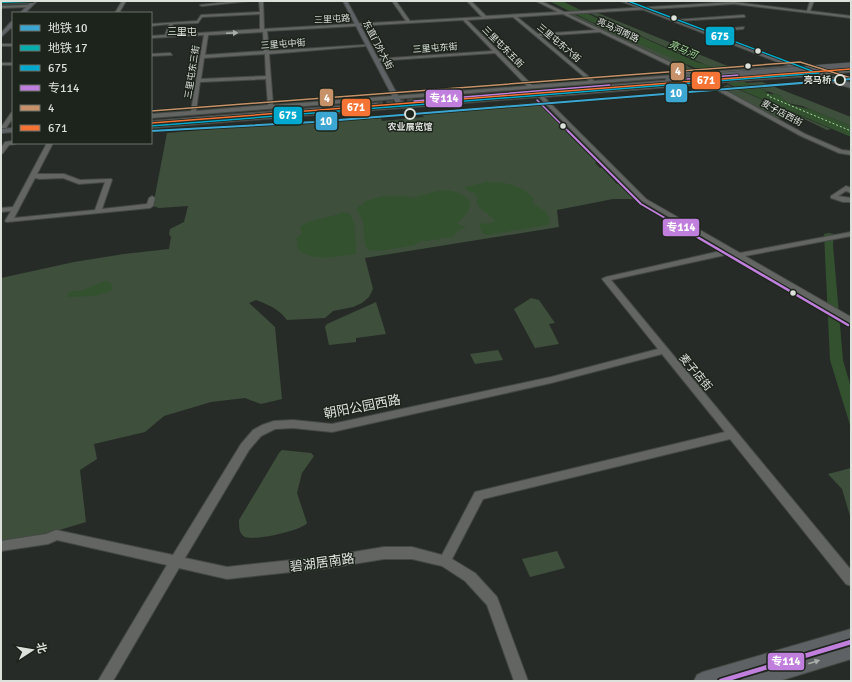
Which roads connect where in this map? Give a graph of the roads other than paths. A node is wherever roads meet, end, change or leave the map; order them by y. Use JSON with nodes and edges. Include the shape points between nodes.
{"nodes":[{"id":1,"x":15,"y":1,"type":"edge"},
{"id":2,"x":34,"y":1,"type":"edge"},
{"id":3,"x":39,"y":1,"type":"edge"},
{"id":4,"x":124,"y":1,"type":"edge"},
{"id":5,"x":248,"y":1,"type":"edge"},
{"id":6,"x":261,"y":1,"type":"edge"},
{"id":7,"x":341,"y":1,"type":"edge"},
{"id":8,"x":345,"y":1,"type":"edge"},
{"id":9,"x":394,"y":1,"type":"edge"},
{"id":10,"x":469,"y":1,"type":"edge"},
{"id":11,"x":538,"y":1,"type":"edge"},
{"id":12,"x":623,"y":1,"type":"edge"},
{"id":13,"x":628,"y":1,"type":"edge"},
{"id":14,"x":702,"y":1,"type":"edge"},
{"id":15,"x":812,"y":1,"type":"edge"},
{"id":16,"x":1,"y":2,"type":"edge"},
{"id":17,"x":735,"y":2,"type":"edge"},
{"id":18,"x":203,"y":3,"type":"edge"},
{"id":19,"x":718,"y":4,"type":"junction"},
{"id":20,"x":710,"y":5,"type":"junction"},
{"id":21,"x":28,"y":6,"type":"junction"},
{"id":22,"x":693,"y":6,"type":"junction"},
{"id":23,"x":1,"y":7,"type":"edge"},
{"id":24,"x":725,"y":7,"type":"dead end"},
{"id":25,"x":645,"y":9,"type":"junction"},
{"id":26,"x":731,"y":10,"type":"dead end"},
{"id":27,"x":666,"y":11,"type":"dead end"},
{"id":28,"x":23,"y":12,"type":"edge"},
{"id":29,"x":29,"y":12,"type":"edge"},
{"id":30,"x":118,"y":12,"type":"edge"},
{"id":31,"x":808,"y":12,"type":"junction"},
{"id":32,"x":260,"y":13,"type":"junction"},
{"id":33,"x":562,"y":14,"type":"junction"},
{"id":34,"x":710,"y":14,"type":"dead end"},
{"id":35,"x":200,"y":16,"type":"junction"},
{"id":36,"x":514,"y":16,"type":"junction"},
{"id":37,"x":715,"y":17,"type":"dead end"},
{"id":38,"x":851,"y":17,"type":"edge"},
{"id":39,"x":486,"y":18,"type":"junction"},
{"id":40,"x":464,"y":19,"type":"junction"},
{"id":41,"x":152,"y":20,"type":"edge"},
{"id":42,"x":677,"y":20,"type":"junction"},
{"id":43,"x":409,"y":22,"type":"junction"},
{"id":44,"x":171,"y":23,"type":"junction"},
{"id":45,"x":12,"y":24,"type":"edge"},
{"id":46,"x":153,"y":24,"type":"edge"},
{"id":47,"x":355,"y":25,"type":"junction"},
{"id":48,"x":743,"y":28,"type":"dead end"},
{"id":49,"x":12,"y":31,"type":"edge"},
{"id":50,"x":263,"y":31,"type":"junction"},
{"id":51,"x":602,"y":31,"type":"junction"},
{"id":52,"x":706,"y":31,"type":"junction"},
{"id":53,"x":206,"y":34,"type":"junction"},
{"id":54,"x":537,"y":35,"type":"junction"},
{"id":55,"x":1,"y":36,"type":"edge"},
{"id":56,"x":167,"y":36,"type":"junction"},
{"id":57,"x":152,"y":37,"type":"edge"},
{"id":58,"x":1,"y":44,"type":"edge"},
{"id":59,"x":12,"y":45,"type":"edge"},
{"id":60,"x":364,"y":46,"type":"junction"},
{"id":61,"x":496,"y":52,"type":"junction"},
{"id":62,"x":267,"y":53,"type":"junction"},
{"id":63,"x":170,"y":54,"type":"dead end"},
{"id":64,"x":152,"y":55,"type":"edge"},
{"id":65,"x":202,"y":57,"type":"junction"},
{"id":66,"x":376,"y":60,"type":"junction"},
{"id":67,"x":851,"y":63,"type":"edge"},
{"id":68,"x":1,"y":64,"type":"edge"},
{"id":69,"x":12,"y":64,"type":"edge"},
{"id":70,"x":797,"y":67,"type":"junction"},
{"id":71,"x":850,"y":67,"type":"edge"},
{"id":72,"x":743,"y":70,"type":"junction"},
{"id":73,"x":812,"y":72,"type":"junction"},
{"id":74,"x":829,"y":72,"type":"junction"},
{"id":75,"x":692,"y":74,"type":"junction"},
{"id":76,"x":268,"y":77,"type":"junction"},
{"id":77,"x":757,"y":78,"type":"junction"},
{"id":78,"x":198,"y":81,"type":"junction"},
{"id":79,"x":670,"y":81,"type":"junction"},
{"id":80,"x":707,"y":82,"type":"junction"},
{"id":81,"x":719,"y":82,"type":"junction"},
{"id":82,"x":595,"y":85,"type":"junction"},
{"id":83,"x":851,"y":85,"type":"edge"},
{"id":84,"x":531,"y":87,"type":"junction"},
{"id":85,"x":523,"y":88,"type":"junction"},
{"id":86,"x":549,"y":89,"type":"junction"},
{"id":87,"x":618,"y":90,"type":"junction"},
{"id":88,"x":720,"y":90,"type":"junction"},
{"id":89,"x":557,"y":91,"type":"junction"},
{"id":90,"x":541,"y":96,"type":"junction"},
{"id":91,"x":527,"y":97,"type":"junction"},
{"id":92,"x":393,"y":98,"type":"junction"},
{"id":93,"x":413,"y":101,"type":"junction"},
{"id":94,"x":373,"y":104,"type":"junction"},
{"id":95,"x":271,"y":107,"type":"junction"},
{"id":96,"x":398,"y":107,"type":"junction"},
{"id":97,"x":232,"y":110,"type":"joint"},
{"id":98,"x":12,"y":115,"type":"edge"},
{"id":99,"x":197,"y":116,"type":"junction"},
{"id":100,"x":236,"y":120,"type":"junction"},
{"id":101,"x":152,"y":121,"type":"edge"},
{"id":102,"x":12,"y":127,"type":"edge"},
{"id":103,"x":2,"y":130,"type":"edge"},
{"id":104,"x":12,"y":132,"type":"edge"},
{"id":105,"x":12,"y":137,"type":"edge"},
{"id":106,"x":1,"y":138,"type":"edge"},
{"id":107,"x":12,"y":143,"type":"edge"},
{"id":108,"x":49,"y":144,"type":"edge"},
{"id":109,"x":1,"y":152,"type":"edge"},
{"id":110,"x":851,"y":153,"type":"edge"},
{"id":111,"x":33,"y":175,"type":"junction"},
{"id":112,"x":851,"y":191,"type":"edge"},
{"id":113,"x":152,"y":198,"type":"dead end"},
{"id":114,"x":851,"y":200,"type":"edge"},
{"id":115,"x":15,"y":209,"type":"junction"},
{"id":116,"x":1,"y":210,"type":"edge"},
{"id":117,"x":98,"y":212,"type":"junction"},
{"id":118,"x":851,"y":234,"type":"edge"},
{"id":119,"x":735,"y":253,"type":"junction"},
{"id":120,"x":851,"y":321,"type":"edge"},
{"id":121,"x":663,"y":351,"type":"junction"},
{"id":122,"x":733,"y":434,"type":"junction"},
{"id":123,"x":1,"y":546,"type":"edge"},
{"id":124,"x":445,"y":561,"type":"junction"},
{"id":125,"x":175,"y":563,"type":"junction"},
{"id":126,"x":851,"y":580,"type":"edge"},
{"id":127,"x":851,"y":637,"type":"edge"},
{"id":128,"x":851,"y":650,"type":"edge"},
{"id":129,"x":105,"y":681,"type":"edge"},
{"id":130,"x":521,"y":681,"type":"edge"},
{"id":131,"x":703,"y":681,"type":"edge"},
{"id":132,"x":750,"y":681,"type":"edge"}],
"edges":[{"from":1,"to":16,"type":"main road"},
{"from":2,"to":16,"type":"main road"},
{"from":2,"to":21,"type":"main road"},
{"from":3,"to":29,"type":"main road"},
{"from":4,"to":30,"type":"street"},
{"from":5,"to":18,"type":"street"},
{"from":6,"to":32,"type":"street"},
{"from":7,"to":47,"type":"main road","name":"东直门外大街"},
{"from":8,"to":47,"type":"main road","name":"东直门外大街"},
{"from":9,"to":43,"type":"street"},
{"from":10,"to":39,"type":"street"},
{"from":11,"to":33,"type":"street","name":"亮马河南路"},
{"from":12,"to":25,"type":"main road"},
{"from":13,"to":25,"type":"main road"},
{"from":14,"to":20,"type":"street"},
{"from":15,"to":31,"type":"street"},
{"from":17,"to":19,"type":"street","name":"三里屯路"},
{"from":17,"to":31,"type":"street","name":"三里屯路"},
{"from":18,"to":35,"type":"street"},
{"from":19,"to":20,"type":"street","name":"三里屯路"},
{"from":19,"to":24,"type":"street"},
{"from":20,"to":22,"type":"street","name":"三里屯路"},
{"from":21,"to":23,"type":"street"},
{"from":21,"to":28,"type":"main road"},
{"from":22,"to":25,"type":"street","name":"三里屯路"},
{"from":22,"to":27,"type":"street","via":[[700,9]]},
{"from":25,"to":33,"type":"street","name":"三里屯路"},
{"from":25,"to":42,"type":"main road"},
{"from":25,"to":70,"type":"main road"},
{"from":26,"to":42,"type":"street","via":[[744,16]]},
{"from":31,"to":38,"type":"street","name":"三里屯路"},
{"from":32,"to":35,"type":"street"},
{"from":32,"to":50,"type":"street"},
{"from":33,"to":36,"type":"street","name":"三里屯路"},
{"from":33,"to":51,"type":"street","name":"亮马河南路"},
{"from":34,"to":37,"type":"street"},
{"from":35,"to":44,"type":"street","via":[[198,22]]},
{"from":36,"to":39,"type":"street","name":"三里屯路"},
{"from":36,"to":54,"type":"street","name":"三里屯东六街"},
{"from":39,"to":40,"type":"street","name":"三里屯路"},
{"from":40,"to":43,"type":"street","name":"三里屯路"},
{"from":40,"to":61,"type":"street","name":"三里屯东五街"},
{"from":41,"to":46,"type":"street","via":[[157,20]]},
{"from":42,"to":52,"type":"main road"},
{"from":43,"to":47,"type":"street","name":"三里屯路"},
{"from":44,"to":46,"type":"street"},
{"from":44,"to":56,"type":"street"},
{"from":45,"to":55,"type":"main road"},
{"from":47,"to":50,"type":"street","name":"三里屯路"},
{"from":47,"to":60,"type":"main road","name":"东直门外大街"},
{"from":47,"to":66,"type":"main road","name":"东直门外大街"},
{"from":48,"to":52,"type":"street"},
{"from":49,"to":58,"type":"main road"},
{"from":53,"to":50,"type":"street","name":"三里屯路","one_way":true},
{"from":50,"to":62,"type":"street"},
{"from":51,"to":54,"type":"street"},
{"from":51,"to":75,"type":"street","name":"亮马河南路"},
{"from":52,"to":70,"type":"main road"},
{"from":53,"to":56,"type":"street","name":"三里屯路"},
{"from":53,"to":65,"type":"street","name":"三里屯东三街"},
{"from":54,"to":82,"type":"street","name":"三里屯东六街"},
{"from":56,"to":57,"type":"street","name":"三里屯路"},
{"from":58,"to":59,"type":"street"},
{"from":60,"to":62,"type":"street","name":"三里屯中街"},
{"from":60,"to":92,"type":"main road","name":"东直门外大街"},
{"from":61,"to":66,"type":"street","name":"三里屯东街"},
{"from":61,"to":84,"type":"street","name":"三里屯东五街"},
{"from":62,"to":65,"type":"street","name":"三里屯中街"},
{"from":62,"to":76,"type":"street"},
{"from":63,"to":64,"type":"street"},
{"from":65,"to":78,"type":"street","name":"三里屯东三街"},
{"from":66,"to":92,"type":"main road","name":"东直门外大街"},
{"from":67,"to":71,"type":"street"},
{"from":68,"to":69,"type":"street"},
{"from":70,"to":72,"type":"street"},
{"from":70,"to":73,"type":"main road"},
{"from":71,"to":73,"type":"street"},
{"from":71,"to":74,"type":"street"},
{"from":71,"to":79,"type":"highway","bridge":true},
{"from":72,"to":75,"type":"street"},
{"from":72,"to":77,"type":"street"},
{"from":73,"to":74,"type":"street"},
{"from":73,"to":74,"type":"street"},
{"from":73,"to":77,"type":"street"},
{"from":73,"to":83,"type":"main road"},
{"from":75,"to":80,"type":"street","name":"亮马河南路"},
{"from":75,"to":82,"type":"street"},
{"from":76,"to":78,"type":"street"},
{"from":76,"to":95,"type":"street"},
{"from":77,"to":81,"type":"street"},
{"from":78,"to":99,"type":"street","name":"三里屯东三街"},
{"from":79,"to":82,"type":"highway"},
{"from":79,"to":86,"type":"highway"},
{"from":80,"to":81,"type":"street"},
{"from":80,"to":87,"type":"street"},
{"from":80,"to":88,"type":"street","name":"麦子店西街"},
{"from":81,"to":88,"type":"street","via":[[722,84]]},
{"from":82,"to":84,"type":"street"},
{"from":82,"to":87,"type":"highway"},
{"from":82,"to":89,"type":"highway"},
{"from":84,"to":85,"type":"street"},
{"from":85,"to":86,"type":"highway"},
{"from":85,"to":93,"type":"street"},
{"from":86,"to":93,"type":"highway"},
{"from":87,"to":90,"type":"street"},
{"from":88,"to":110,"type":"street","name":"麦子店西街","via":[[803,135],[841,152]]},
{"from":89,"to":91,"type":"highway"},
{"from":89,"to":93,"type":"highway"},
{"from":90,"to":91,"type":"street"},
{"from":90,"to":119,"type":"street","via":[[644,200]]},
{"from":91,"to":93,"type":"street"},
{"from":92,"to":93,"type":"street"},
{"from":92,"to":94,"type":"street"},
{"from":92,"to":96,"type":"main road"},
{"from":93,"to":96,"type":"street"},
{"from":94,"to":95,"type":"street"},
{"from":94,"to":96,"type":"street"},
{"from":94,"to":99,"type":"highway"},
{"from":94,"to":100,"type":"street"},
{"from":95,"to":97,"type":"street"},
{"from":97,"to":99,"type":"highway"},
{"from":98,"to":103,"type":"street"},
{"from":99,"to":100,"type":"highway"},
{"from":99,"to":101,"type":"highway"},
{"from":100,"to":101,"type":"street"},
{"from":102,"to":103,"type":"street"},
{"from":103,"to":104,"type":"highway"},
{"from":105,"to":106,"type":"street"},
{"from":107,"to":109,"type":"street","via":[[7,143]]},
{"from":108,"to":111,"type":"street"},
{"from":111,"to":115,"type":"street"},
{"from":111,"to":117,"type":"street","via":[[64,176],[79,182],[109,180]]},
{"from":112,"to":114,"type":"street","via":[[846,188],[833,197]]},
{"from":113,"to":117,"type":"street","via":[[150,206]]},
{"from":115,"to":116,"type":"street"},
{"from":115,"to":117,"type":"street","via":[[9,221]]},
{"from":118,"to":119,"type":"street","name":"麦子店街"},
{"from":119,"to":120,"type":"street"},
{"from":119,"to":121,"type":"street","name":"麦子店街","via":[[606,279]]},
{"from":121,"to":122,"type":"street","name":"麦子店街"},
{"from":121,"to":125,"type":"street","name":"朝阳公园西路","via":[[551,380],[332,428],[272,424],[257,433],[245,447]]},
{"from":122,"to":124,"type":"street","via":[[479,495]]},
{"from":122,"to":126,"type":"street","name":"麦子店街"},
{"from":123,"to":125,"type":"street","name":"碧湖居南路","via":[[48,539],[56,535]]},
{"from":124,"to":125,"type":"street","name":"碧湖居南路","via":[[412,553],[384,553],[227,573]]},
{"from":124,"to":130,"type":"street","name":"碧湖居南路","via":[[470,577],[492,601]]},
{"from":125,"to":129,"type":"street","name":"朝阳公园西路"},
{"from":127,"to":131,"type":"main road"},
{"from":132,"to":128,"type":"main road","one_way":true}]}
